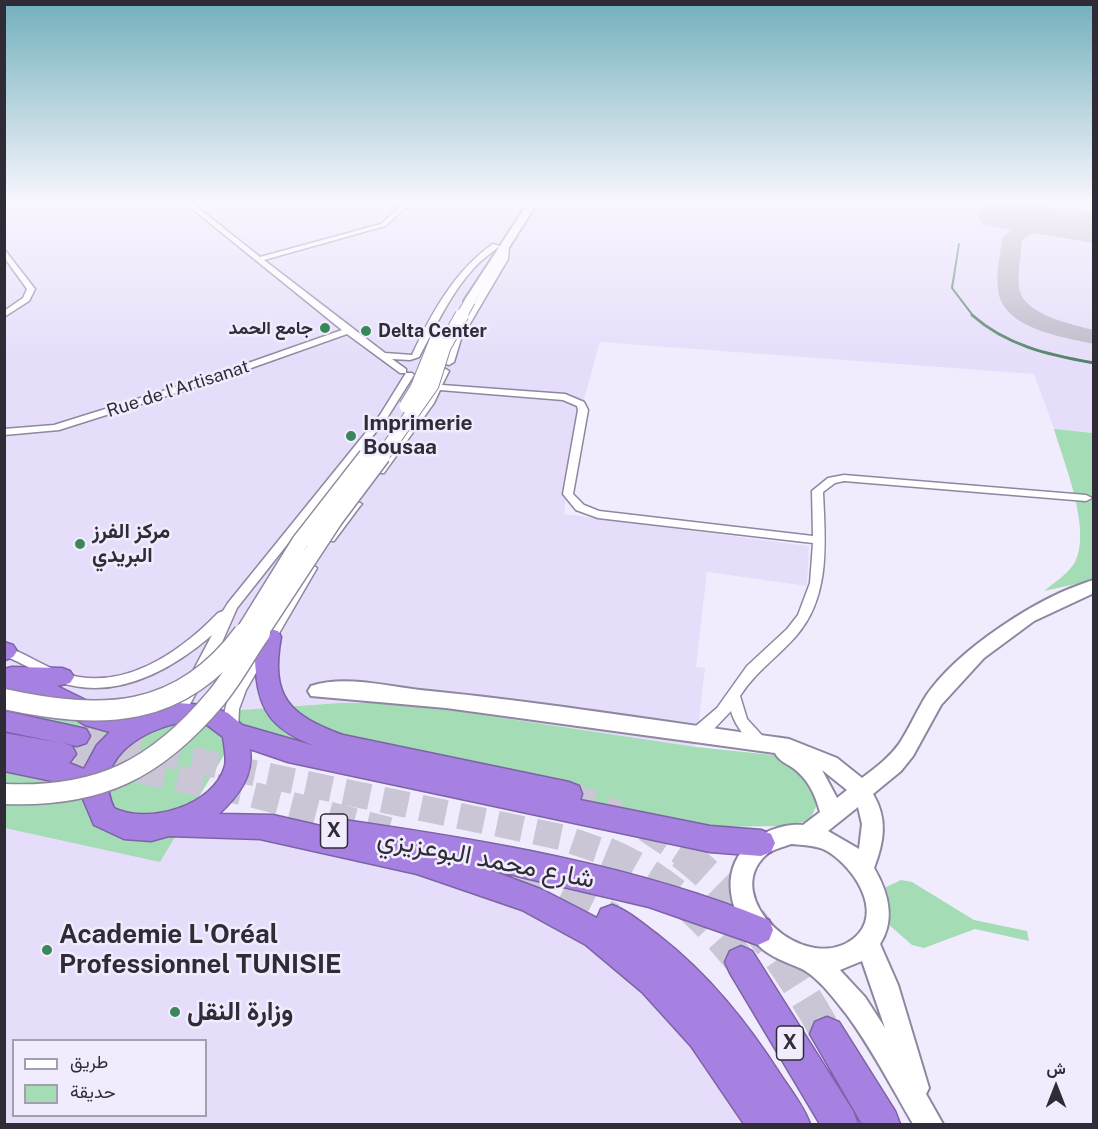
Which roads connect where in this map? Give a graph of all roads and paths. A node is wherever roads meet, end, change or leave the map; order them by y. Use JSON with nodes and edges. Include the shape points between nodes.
{"nodes":[{"id":1,"x":7,"y":256,"type":"edge"},
{"id":2,"x":256,"y":256,"type":"edge"},
{"id":3,"x":272,"y":256,"type":"edge"},
{"id":4,"x":484,"y":256,"type":"edge"},
{"id":5,"x":494,"y":256,"type":"edge"},
{"id":6,"x":503,"y":256,"type":"edge"},
{"id":7,"x":260,"y":259,"type":"junction"},
{"id":8,"x":464,"y":301,"type":"junction"},
{"id":9,"x":4,"y":315,"type":"edge"},
{"id":10,"x":348,"y":331,"type":"junction"},
{"id":11,"x":379,"y":355,"type":"junction"},
{"id":12,"x":413,"y":356,"type":"junction"},
{"id":13,"x":446,"y":367,"type":"junction"},
{"id":14,"x":406,"y":373,"type":"junction"},
{"id":15,"x":438,"y":387,"type":"junction"},
{"id":16,"x":4,"y":432,"type":"edge"},
{"id":17,"x":1086,"y":498,"type":"dead end"},
{"id":18,"x":819,"y":540,"type":"junction"},
{"id":19,"x":1094,"y":586,"type":"edge"},
{"id":20,"x":232,"y":606,"type":"junction"},
{"id":21,"x":270,"y":637,"type":"junction"},
{"id":22,"x":5,"y":651,"type":"edge"},
{"id":23,"x":4,"y":676,"type":"edge"},
{"id":24,"x":62,"y":677,"type":"junction"},
{"id":25,"x":4,"y":686,"type":"edge"},
{"id":26,"x":318,"y":691,"type":"dead end"},
{"id":27,"x":734,"y":698,"type":"junction"},
{"id":28,"x":4,"y":699,"type":"edge"},
{"id":29,"x":178,"y":712,"type":"junction"},
{"id":30,"x":4,"y":721,"type":"edge"},
{"id":31,"x":148,"y":721,"type":"junction"},
{"id":32,"x":233,"y":731,"type":"junction"},
{"id":33,"x":695,"y":735,"type":"junction"},
{"id":34,"x":4,"y":743,"type":"edge"},
{"id":35,"x":762,"y":744,"type":"junction"},
{"id":36,"x":4,"y":760,"type":"edge"},
{"id":37,"x":93,"y":785,"type":"junction"},
{"id":38,"x":861,"y":789,"type":"junction"},
{"id":39,"x":4,"y":794,"type":"edge"},
{"id":40,"x":569,"y":794,"type":"tunnel mouth"},
{"id":41,"x":831,"y":814,"type":"junction"},
{"id":42,"x":172,"y":825,"type":"junction"},
{"id":43,"x":261,"y":827,"type":"junction"},
{"id":44,"x":807,"y":835,"type":"junction"},
{"id":45,"x":761,"y":843,"type":"junction"},
{"id":46,"x":863,"y":868,"type":"junction"},
{"id":47,"x":612,"y":919,"type":"tunnel mouth"},
{"id":48,"x":758,"y":930,"type":"junction"},
{"id":49,"x":867,"y":943,"type":"junction"},
{"id":50,"x":810,"y":960,"type":"junction"},
{"id":51,"x":741,"y":962,"type":"tunnel mouth"},
{"id":52,"x":827,"y":1034,"type":"tunnel mouth"},
{"id":53,"x":924,"y":1115,"type":"edge"},
{"id":54,"x":764,"y":1125,"type":"edge"},
{"id":55,"x":792,"y":1125,"type":"edge"},
{"id":56,"x":840,"y":1125,"type":"edge"},
{"id":57,"x":882,"y":1125,"type":"edge"}],
"edges":[{"from":1,"to":9,"type":"street","via":[[31,289],[26,299]]},
{"from":2,"to":7,"type":"street"},
{"from":3,"to":7,"type":"street"},
{"from":4,"to":12,"type":"street","via":[[472,263]]},
{"from":5,"to":8,"type":"street"},
{"from":6,"to":13,"type":"street","via":[[504,260],[457,339]]},
{"from":7,"to":10,"type":"street"},
{"from":8,"to":28,"type":"street","bridge":true,"via":[[437,336],[409,402],[301,542],[223,659],[183,689],[123,709],[75,712]]},
{"from":8,"to":39,"type":"street","bridge":true,"via":[[432,385],[418,408],[334,520],[217,697],[194,722],[156,756],[114,782],[74,793],[34,797]]},
{"from":10,"to":11,"type":"street"},
{"from":10,"to":16,"type":"street","name":"Rue de l'Artisanat","via":[[55,428]]},
{"from":11,"to":12,"type":"street"},
{"from":11,"to":14,"type":"street"},
{"from":12,"to":13,"type":"street","via":[[436,354]]},
{"from":12,"to":14,"type":"street","via":[[402,364]]},
{"from":13,"to":14,"type":"street","via":[[428,377]]},
{"from":13,"to":15,"type":"street"},
{"from":14,"to":20,"type":"street","via":[[384,416]]},
{"from":15,"to":18,"type":"street","via":[[565,397],[581,404],[568,494],[583,509],[598,514]]},
{"from":15,"to":21,"type":"street","via":[[331,538]]},
{"from":17,"to":18,"type":"street","via":[[844,478],[832,480],[818,491]]},
{"from":18,"to":27,"type":"street","via":[[818,577],[809,605],[794,630],[751,671]]},
{"from":19,"to":38,"type":"street","via":[[1028,617],[978,653],[934,700],[894,765]]},
{"from":20,"to":24,"type":"street","via":[[200,639],[149,671],[99,682]]},
{"from":20,"to":29,"type":"street"},
{"from":21,"to":32,"type":"street","via":[[239,688],[232,709]]},
{"from":21,"to":40,"type":"highway","via":[[266,657],[270,697],[278,710],[304,731],[341,745]]},
{"from":22,"to":24,"type":"street"},
{"from":23,"to":24,"type":"highway"},
{"from":25,"to":31,"type":"highway","via":[[56,695],[94,718],[110,722]]},
{"from":26,"to":33,"type":"street","via":[[349,690],[446,700]]},
{"from":27,"to":33,"type":"street","via":[[712,725]]},
{"from":27,"to":35,"type":"street","via":[[741,722]]},
{"from":29,"to":31,"type":"highway"},
{"from":29,"to":32,"type":"highway","via":[[214,717]]},
{"from":30,"to":34,"type":"highway","via":[[70,745]]},
{"from":31,"to":37,"type":"highway","via":[[110,748],[95,772]]},
{"from":32,"to":42,"type":"highway","via":[[240,756],[230,784],[206,808]]},
{"from":32,"to":45,"type":"highway","via":[[288,751],[699,837]]},
{"from":33,"to":35,"type":"street"},
{"from":35,"to":38,"type":"street","via":[[816,755]]},
{"from":35,"to":41,"type":"street","via":[[800,760],[816,776]]},
{"from":36,"to":37,"type":"highway","via":[[66,773]]},
{"from":37,"to":42,"type":"highway","via":[[94,800],[114,822],[131,828]]},
{"from":38,"to":41,"type":"street"},
{"from":38,"to":46,"type":"street","via":[[875,827],[874,842]]},
{"from":41,"to":44,"type":"street"},
{"from":42,"to":43,"type":"highway","name":"شارع محمد البوعزيزي","number":"X"},
{"from":43,"to":48,"type":"highway","name":"شارع محمد البوعزيزي","number":"X","via":[[350,832],[541,867],[649,893]]},
{"from":43,"to":54,"type":"highway","via":[[394,857],[532,900],[567,917],[634,963],[666,992],[727,1067]]},
{"from":44,"to":45,"type":"street","via":[[791,834]]},
{"from":44,"to":46,"type":"street","via":[[838,846]]},
{"from":45,"to":48,"type":"street","via":[[750,853],[740,881],[741,898]]},
{"from":46,"to":49,"type":"street","via":[[874,888],[879,914]]},
{"from":47,"to":55,"type":"highway","number":"X","via":[[683,977],[717,1012]]},
{"from":48,"to":50,"type":"street","via":[[790,954]]},
{"from":49,"to":50,"type":"street","via":[[842,958]]},
{"from":49,"to":53,"type":"street","via":[[892,1008]]},
{"from":50,"to":53,"type":"street","via":[[856,1006]]},
{"from":51,"to":56,"type":"highway","number":"X"},
{"from":52,"to":57,"type":"highway"}]}
